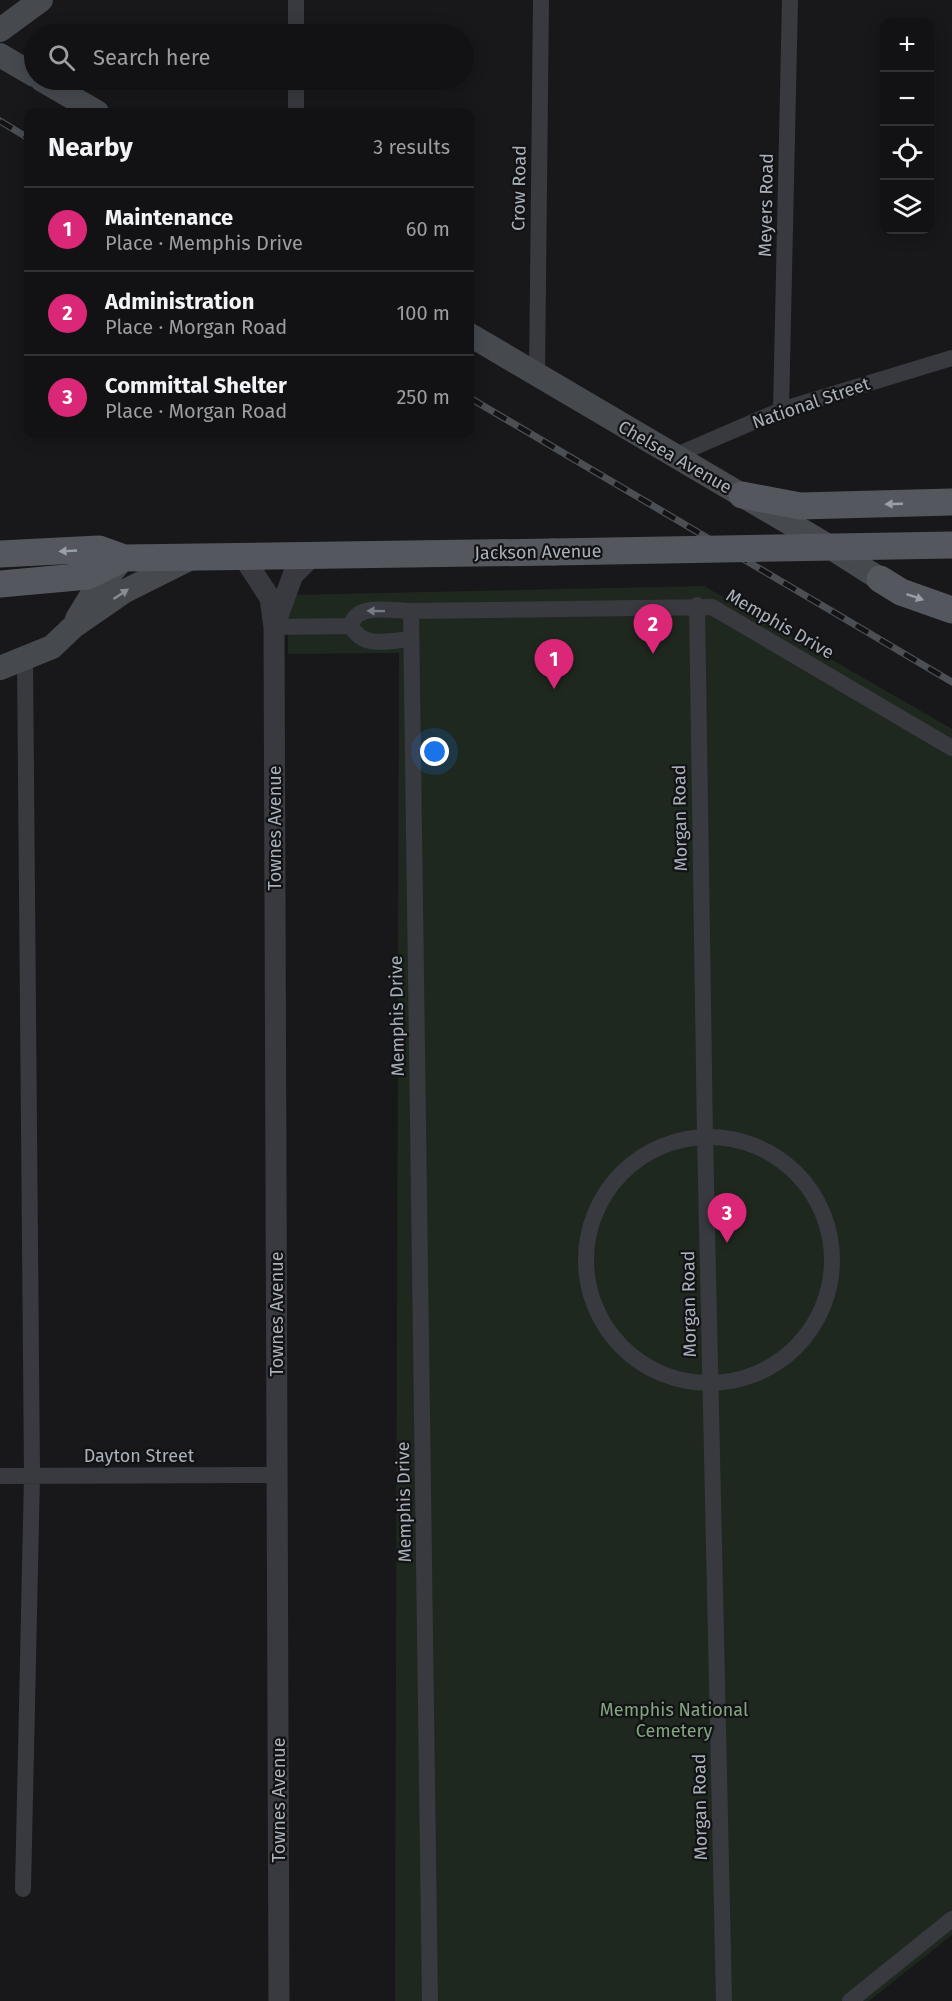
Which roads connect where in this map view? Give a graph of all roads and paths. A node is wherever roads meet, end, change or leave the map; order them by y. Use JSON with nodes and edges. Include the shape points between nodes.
{"nodes":[{"id":1,"x":41,"y":0,"type":"edge"},
{"id":2,"x":296,"y":0,"type":"edge"},
{"id":3,"x":541,"y":0,"type":"edge"},
{"id":4,"x":790,"y":0,"type":"edge"},
{"id":5,"x":296,"y":24,"type":"edge"},
{"id":6,"x":0,"y":30,"type":"edge"},
{"id":7,"x":0,"y":55,"type":"edge"},
{"id":8,"x":24,"y":69,"type":"edge"},
{"id":9,"x":59,"y":90,"type":"edge"},
{"id":10,"x":296,"y":90,"type":"edge"},
{"id":11,"x":90,"y":108,"type":"edge"},
{"id":12,"x":296,"y":108,"type":"edge"},
{"id":13,"x":474,"y":337,"type":"edge"},
{"id":14,"x":952,"y":358,"type":"edge"},
{"id":15,"x":537,"y":376,"type":"junction"},
{"id":16,"x":781,"y":410,"type":"junction"},
{"id":17,"x":674,"y":456,"type":"junction"},
{"id":18,"x":742,"y":495,"type":"junction"},
{"id":19,"x":952,"y":502,"type":"edge"},
{"id":20,"x":952,"y":545,"type":"edge"},
{"id":21,"x":0,"y":554,"type":"edge"},
{"id":22,"x":242,"y":555,"type":"junction"},
{"id":23,"x":313,"y":555,"type":"junction"},
{"id":24,"x":193,"y":556,"type":"junction"},
{"id":25,"x":124,"y":558,"type":"junction"},
{"id":26,"x":880,"y":579,"type":"joint"},
{"id":27,"x":0,"y":584,"type":"edge"},
{"id":28,"x":697,"y":605,"type":"junction"},
{"id":29,"x":952,"y":610,"type":"edge"},
{"id":30,"x":411,"y":612,"type":"junction"},
{"id":31,"x":351,"y":626,"type":"junction"},
{"id":32,"x":73,"y":627,"type":"junction"},
{"id":33,"x":274,"y":627,"type":"junction"},
{"id":34,"x":411,"y":639,"type":"junction"},
{"id":35,"x":25,"y":660,"type":"junction"},
{"id":36,"x":0,"y":668,"type":"edge"},
{"id":37,"x":952,"y":748,"type":"edge"},
{"id":38,"x":705,"y":1136,"type":"junction"},
{"id":39,"x":710,"y":1385,"type":"junction"},
{"id":40,"x":278,"y":1475,"type":"junction"},
{"id":41,"x":0,"y":1476,"type":"edge"},
{"id":42,"x":32,"y":1476,"type":"junction"},
{"id":43,"x":23,"y":1889,"type":"dead end"},
{"id":44,"x":952,"y":1919,"type":"edge"},
{"id":45,"x":279,"y":2001,"type":"edge"},
{"id":46,"x":430,"y":2001,"type":"edge"},
{"id":47,"x":724,"y":2001,"type":"edge"},
{"id":48,"x":850,"y":2001,"type":"edge"}],
"edges":[{"from":1,"to":6,"type":"main road"},
{"from":2,"to":5,"type":"street"},
{"from":3,"to":15,"type":"street","name":"Crow Road"},
{"from":4,"to":16,"type":"street","name":"Meyers Road"},
{"from":7,"to":8,"type":"main road"},
{"from":9,"to":11,"type":"main road"},
{"from":10,"to":12,"type":"street"},
{"from":13,"to":15,"type":"main road","name":"Chelsea Avenue"},
{"from":14,"to":16,"type":"street","name":"National Street"},
{"from":15,"to":17,"type":"main road","name":"Chelsea Avenue"},
{"from":16,"to":17,"type":"street","name":"National Street"},
{"from":17,"to":18,"type":"main road","name":"Chelsea Avenue"},
{"from":19,"to":18,"type":"main road","one_way":true,"via":[[800,506]]},
{"from":18,"to":26,"type":"main road","name":"Chelsea Avenue"},
{"from":20,"to":23,"type":"main road","name":"Jackson Avenue","bridge":true},
{"from":25,"to":21,"type":"main road","name":"Jackson Avenue","one_way":true,"via":[[99,549]]},
{"from":22,"to":23,"type":"main road","name":"Jackson Avenue"},
{"from":22,"to":24,"type":"main road","name":"Jackson Avenue"},
{"from":22,"to":33,"type":"street","name":"Townes Avenue","via":[[270,598]]},
{"from":23,"to":33,"type":"street","name":"Townes Avenue","via":[[293,575]]},
{"from":24,"to":25,"type":"main road","name":"Jackson Avenue"},
{"from":32,"to":24,"type":"main road","one_way":true,"via":[[125,591]]},
{"from":25,"to":27,"type":"main road","name":"Jackson Avenue","via":[[88,576]]},
{"from":25,"to":32,"type":"main road","via":[[91,596]]},
{"from":26,"to":29,"type":"main road","one_way":true,"via":[[901,592]]},
{"from":28,"to":30,"type":"street","name":"Memphis Drive"},
{"from":28,"to":37,"type":"street","name":"Memphis Drive","via":[[712,607]]},
{"from":28,"to":38,"type":"street","name":"Morgan Road"},
{"from":30,"to":31,"type":"street","one_way":true,"via":[[362,611],[353,618]]},
{"from":30,"to":34,"type":"street","name":"Memphis Drive"},
{"from":31,"to":33,"type":"street"},
{"from":31,"to":34,"type":"street","via":[[356,636],[367,642]]},
{"from":32,"to":35,"type":"main road","via":[[52,647]]},
{"from":33,"to":40,"type":"street","name":"Townes Avenue"},
{"from":34,"to":46,"type":"street","name":"Memphis Drive"},
{"from":35,"to":36,"type":"main road"},
{"from":35,"to":42,"type":"street"},
{"from":38,"to":39,"type":"street","name":"Morgan Road"},
{"from":38,"to":39,"type":"street","via":[[663,1144],[626,1167],[600,1200],[586,1241],[587,1284],[602,1324],[630,1357],[668,1378]]},
{"from":38,"to":39,"type":"street","via":[[753,1145],[779,1158],[808,1185],[826,1219],[833,1258],[828,1297],[811,1332],[784,1360],[749,1378]]},
{"from":39,"to":47,"type":"street","name":"Morgan Road"},
{"from":40,"to":42,"type":"street","name":"Dayton Street"},
{"from":40,"to":45,"type":"street","name":"Townes Avenue"},
{"from":41,"to":42,"type":"street","name":"Dayton Street"},
{"from":42,"to":43,"type":"street"},
{"from":44,"to":48,"type":"street"}]}
